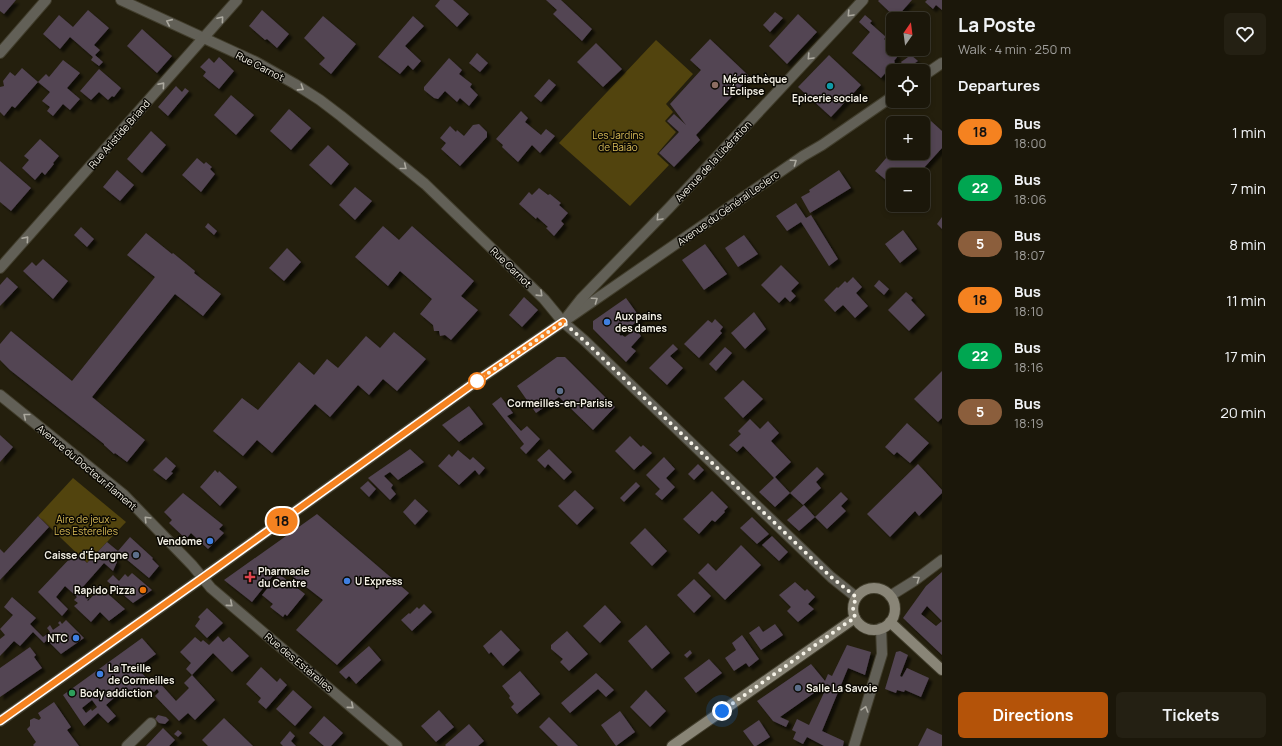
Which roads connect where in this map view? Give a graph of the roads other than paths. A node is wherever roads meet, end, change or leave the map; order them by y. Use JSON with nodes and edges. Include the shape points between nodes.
{"nodes":[{"id":1,"x":46,"y":0,"type":"edge"},
{"id":2,"x":121,"y":0,"type":"edge"},
{"id":3,"x":237,"y":0,"type":"edge"},
{"id":4,"x":863,"y":0,"type":"edge"},
{"id":5,"x":204,"y":38,"type":"junction"},
{"id":6,"x":0,"y":53,"type":"edge"},
{"id":7,"x":942,"y":63,"type":"edge"},
{"id":8,"x":930,"y":71,"type":"edge"},
{"id":9,"x":886,"y":101,"type":"edge"},
{"id":10,"x":0,"y":268,"type":"edge"},
{"id":11,"x":563,"y":322,"type":"junction"},
{"id":12,"x":0,"y":395,"type":"edge"},
{"id":13,"x":942,"y":560,"type":"edge"},
{"id":14,"x":203,"y":577,"type":"junction"},
{"id":15,"x":890,"y":596,"type":"junction"},
{"id":16,"x":856,"y":597,"type":"junction"},
{"id":17,"x":855,"y":618,"type":"junction"},
{"id":18,"x":885,"y":625,"type":"junction"},
{"id":19,"x":942,"y":670,"type":"edge"},
{"id":20,"x":0,"y":721,"type":"edge"},
{"id":21,"x":151,"y":723,"type":"dead end"},
{"id":22,"x":127,"y":746,"type":"edge"},
{"id":23,"x":397,"y":746,"type":"edge"},
{"id":24,"x":672,"y":746,"type":"edge"},
{"id":25,"x":854,"y":746,"type":"edge"}],
"edges":[{"from":1,"to":6,"type":"street"},
{"from":5,"to":2,"type":"street","name":"Rue Carnot","one_way":true},
{"from":5,"to":3,"type":"street","name":"Rue Aristide Briand","one_way":true},
{"from":4,"to":11,"type":"street","name":"Avenue de la Libération","one_way":true,"via":[[576,304]]},
{"from":10,"to":5,"type":"street","name":"Rue Aristide Briand","one_way":true},
{"from":5,"to":11,"type":"street","name":"Rue Carnot","one_way":true,"via":[[256,62],[320,100],[341,116],[425,184],[544,299]]},
{"from":7,"to":8,"type":"street"},
{"from":11,"to":9,"type":"street","name":"Avenue du Général Leclerc","one_way":true},
{"from":11,"to":14,"type":"street","name":"Avenue du Général Leclerc"},
{"from":11,"to":16,"type":"street","name":"Rue Carnot","via":[[831,577]]},
{"from":14,"to":12,"type":"street","name":"Avenue du Docteur Flament","one_way":true,"via":[[124,495]]},
{"from":15,"to":13,"type":"street","one_way":true},
{"from":14,"to":20,"type":"street","name":"Avenue du Général Leclerc"},
{"from":14,"to":23,"type":"street","name":"Rue des Estérelles","one_way":true,"via":[[211,588]]},
{"from":15,"to":16,"type":"main road","via":[[882,590],[873,588],[863,591]]},
{"from":15,"to":18,"type":"main road","via":[[895,612]]},
{"from":16,"to":17,"type":"main road","via":[[853,608]]},
{"from":17,"to":18,"type":"main road","via":[[859,624],[871,630]]},
{"from":17,"to":24,"type":"main road"},
{"from":18,"to":19,"type":"main road"},
{"from":25,"to":18,"type":"street","one_way":true,"via":[[882,654]]},
{"from":21,"to":22,"type":"street"}]}
